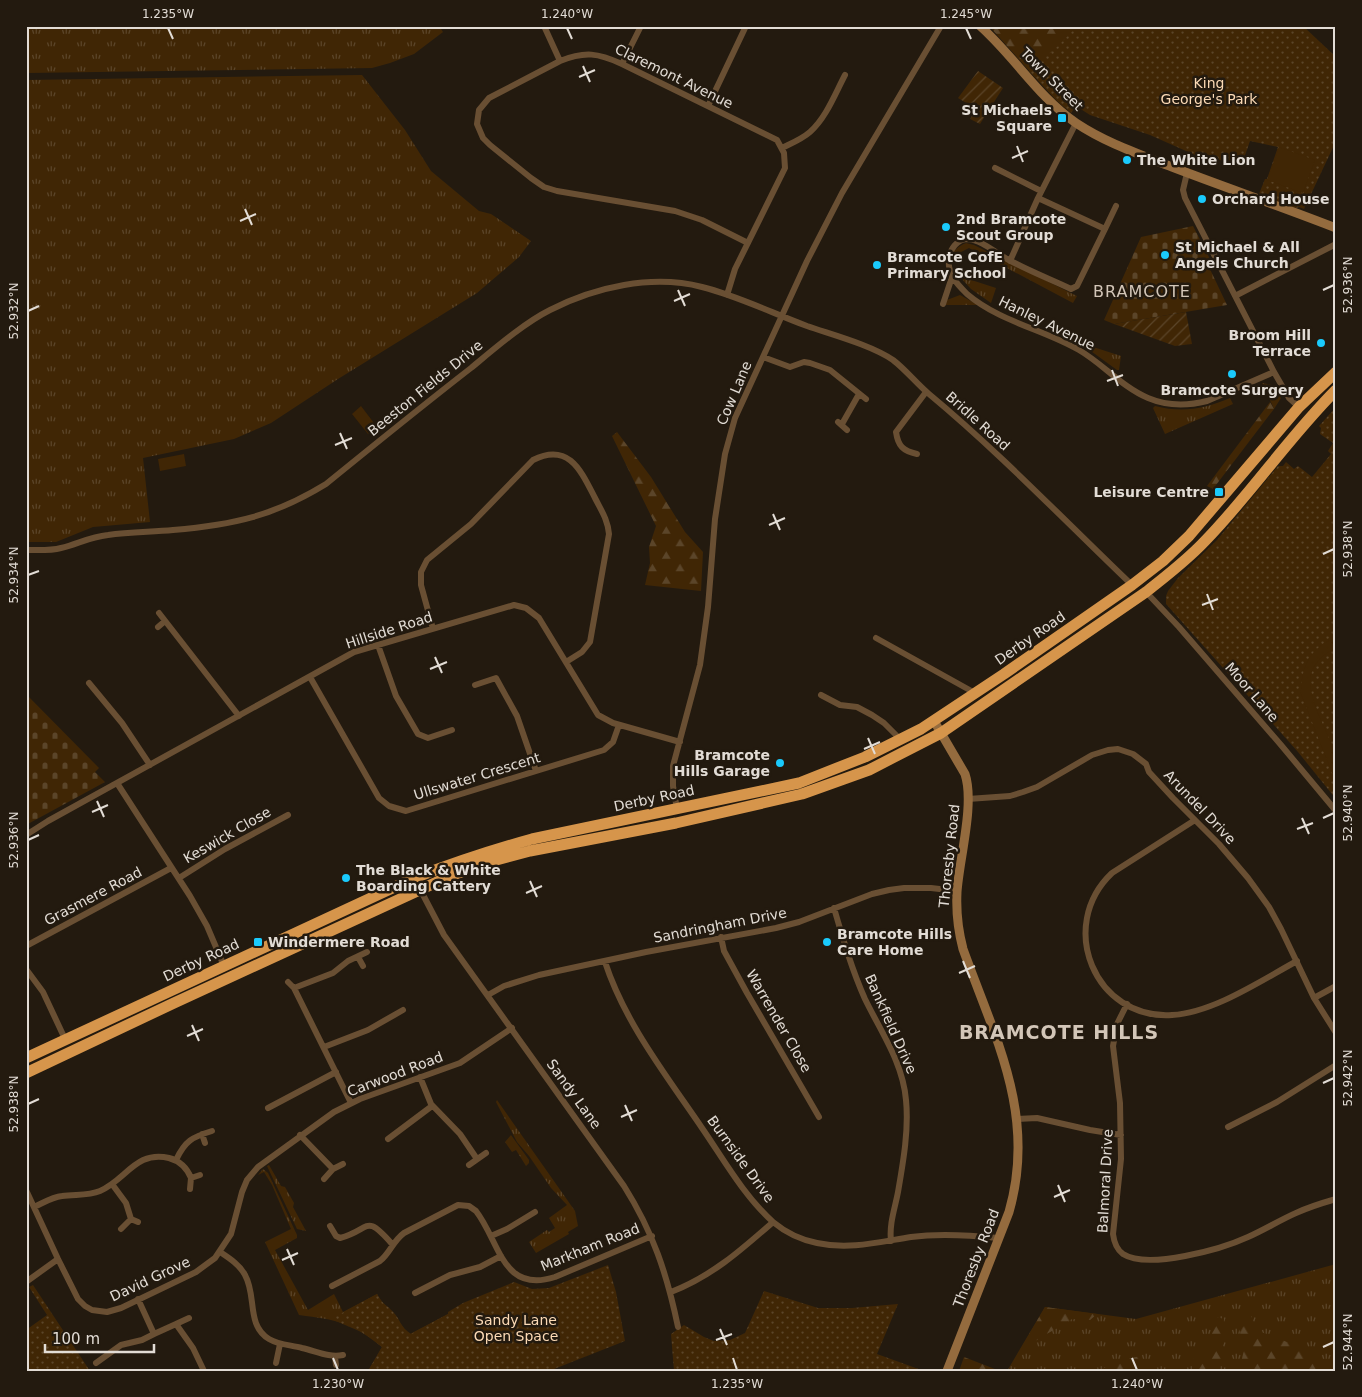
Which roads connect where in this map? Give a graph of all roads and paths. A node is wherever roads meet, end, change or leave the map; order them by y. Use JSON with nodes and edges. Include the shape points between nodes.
{"nodes":[{"id":1,"x":544,"y":26,"type":"edge"},
{"id":2,"x":641,"y":26,"type":"edge"},
{"id":3,"x":746,"y":26,"type":"edge"},
{"id":4,"x":942,"y":26,"type":"edge"},
{"id":5,"x":980,"y":26,"type":"edge"},
{"id":6,"x":560,"y":61,"type":"junction"},
{"id":7,"x":622,"y":64,"type":"junction"},
{"id":8,"x":845,"y":76,"type":"dead end"},
{"id":9,"x":708,"y":106,"type":"junction"},
{"id":10,"x":1076,"y":123,"type":"junction"},
{"id":11,"x":782,"y":148,"type":"junction"},
{"id":12,"x":995,"y":168,"type":"dead end"},
{"id":13,"x":1187,"y":173,"type":"junction"},
{"id":14,"x":1041,"y":191,"type":"junction"},
{"id":15,"x":1038,"y":198,"type":"junction"},
{"id":16,"x":1116,"y":206,"type":"dead end"},
{"id":17,"x":1336,"y":228,"type":"edge"},
{"id":18,"x":1105,"y":229,"type":"junction"},
{"id":19,"x":748,"y":242,"type":"junction"},
{"id":20,"x":1335,"y":247,"type":"edge"},
{"id":21,"x":1010,"y":261,"type":"junction"},
{"id":22,"x":952,"y":277,"type":"junction"},
{"id":23,"x":728,"y":295,"type":"junction"},
{"id":24,"x":1235,"y":296,"type":"junction"},
{"id":25,"x":943,"y":304,"type":"dead end"},
{"id":26,"x":782,"y":317,"type":"junction"},
{"id":27,"x":763,"y":358,"type":"junction"},
{"id":28,"x":1274,"y":372,"type":"junction"},
{"id":29,"x":1336,"y":372,"type":"edge"},
{"id":30,"x":1336,"y":390,"type":"edge"},
{"id":31,"x":926,"y":392,"type":"junction"},
{"id":32,"x":859,"y":394,"type":"junction"},
{"id":33,"x":866,"y":399,"type":"dead end"},
{"id":34,"x":1299,"y":407,"type":"junction"},
{"id":35,"x":847,"y":430,"type":"dead end"},
{"id":36,"x":917,"y":454,"type":"dead end"},
{"id":37,"x":26,"y":550,"type":"edge"},
{"id":38,"x":1132,"y":585,"type":"junction"},
{"id":39,"x":1146,"y":592,"type":"junction"},
{"id":40,"x":159,"y":613,"type":"dead end"},
{"id":41,"x":165,"y":621,"type":"junction"},
{"id":42,"x":158,"y":628,"type":"dead end"},
{"id":43,"x":434,"y":629,"type":"junction"},
{"id":44,"x":876,"y":638,"type":"dead end"},
{"id":45,"x":378,"y":645,"type":"junction"},
{"id":46,"x":566,"y":662,"type":"junction"},
{"id":47,"x":310,"y":677,"type":"junction"},
{"id":48,"x":89,"y":682,"type":"dead end"},
{"id":49,"x":475,"y":685,"type":"dead end"},
{"id":50,"x":975,"y":693,"type":"junction"},
{"id":51,"x":821,"y":696,"type":"dead end"},
{"id":52,"x":239,"y":716,"type":"junction"},
{"id":53,"x":934,"y":721,"type":"junction"},
{"id":54,"x":619,"y":725,"type":"junction"},
{"id":55,"x":452,"y":730,"type":"dead end"},
{"id":56,"x":941,"y":733,"type":"junction"},
{"id":57,"x":901,"y":740,"type":"junction"},
{"id":58,"x":680,"y":742,"type":"junction"},
{"id":59,"x":150,"y":765,"type":"junction"},
{"id":60,"x":536,"y":771,"type":"junction"},
{"id":61,"x":117,"y":783,"type":"junction"},
{"id":62,"x":968,"y":799,"type":"junction"},
{"id":63,"x":677,"y":809,"type":"junction"},
{"id":64,"x":1336,"y":811,"type":"edge"},
{"id":65,"x":288,"y":814,"type":"dead end"},
{"id":66,"x":1195,"y":820,"type":"junction"},
{"id":67,"x":26,"y":835,"type":"edge"},
{"id":68,"x":171,"y":868,"type":"junction"},
{"id":69,"x":179,"y":878,"type":"junction"},
{"id":70,"x":420,"y":889,"type":"junction"},
{"id":71,"x":957,"y":892,"type":"junction"},
{"id":72,"x":834,"y":908,"type":"junction"},
{"id":73,"x":721,"y":937,"type":"junction"},
{"id":74,"x":26,"y":946,"type":"edge"},
{"id":75,"x":367,"y":952,"type":"dead end"},
{"id":76,"x":358,"y":957,"type":"junction"},
{"id":77,"x":1297,"y":961,"type":"junction"},
{"id":78,"x":604,"y":962,"type":"junction"},
{"id":79,"x":224,"y":966,"type":"junction"},
{"id":80,"x":363,"y":966,"type":"dead end"},
{"id":81,"x":26,"y":970,"type":"edge"},
{"id":82,"x":288,"y":982,"type":"dead end"},
{"id":83,"x":1336,"y":986,"type":"edge"},
{"id":84,"x":294,"y":988,"type":"junction"},
{"id":85,"x":488,"y":995,"type":"junction"},
{"id":86,"x":1314,"y":998,"type":"junction"},
{"id":87,"x":1127,"y":1004,"type":"junction"},
{"id":88,"x":403,"y":1010,"type":"dead end"},
{"id":89,"x":392,"y":1017,"type":"junction"},
{"id":90,"x":396,"y":1025,"type":"dead end"},
{"id":91,"x":512,"y":1028,"type":"junction"},
{"id":92,"x":1336,"y":1033,"type":"edge"},
{"id":93,"x":65,"y":1039,"type":"junction"},
{"id":94,"x":324,"y":1047,"type":"junction"},
{"id":95,"x":26,"y":1058,"type":"edge"},
{"id":96,"x":1336,"y":1065,"type":"edge"},
{"id":97,"x":336,"y":1072,"type":"junction"},
{"id":98,"x":26,"y":1073,"type":"edge"},
{"id":99,"x":420,"y":1077,"type":"junction"},
{"id":100,"x":351,"y":1103,"type":"junction"},
{"id":101,"x":432,"y":1106,"type":"junction"},
{"id":102,"x":268,"y":1108,"type":"dead end"},
{"id":103,"x":819,"y":1117,"type":"dead end"},
{"id":104,"x":1017,"y":1119,"type":"junction"},
{"id":105,"x":1228,"y":1128,"type":"dead end"},
{"id":106,"x":212,"y":1131,"type":"dead end"},
{"id":107,"x":202,"y":1134,"type":"junction"},
{"id":108,"x":300,"y":1135,"type":"junction"},
{"id":109,"x":1121,"y":1135,"type":"junction"},
{"id":110,"x":388,"y":1139,"type":"dead end"},
{"id":111,"x":205,"y":1143,"type":"dead end"},
{"id":112,"x":486,"y":1154,"type":"dead end"},
{"id":113,"x":477,"y":1159,"type":"junction"},
{"id":114,"x":176,"y":1160,"type":"junction"},
{"id":115,"x":264,"y":1162,"type":"joint"},
{"id":116,"x":343,"y":1164,"type":"dead end"},
{"id":117,"x":469,"y":1165,"type":"dead end"},
{"id":118,"x":333,"y":1169,"type":"junction"},
{"id":119,"x":200,"y":1175,"type":"dead end"},
{"id":120,"x":191,"y":1178,"type":"junction"},
{"id":121,"x":324,"y":1179,"type":"dead end"},
{"id":122,"x":112,"y":1184,"type":"junction"},
{"id":123,"x":190,"y":1189,"type":"dead end"},
{"id":124,"x":26,"y":1190,"type":"edge"},
{"id":125,"x":1336,"y":1199,"type":"edge"},
{"id":126,"x":34,"y":1207,"type":"junction"},
{"id":127,"x":535,"y":1212,"type":"dead end"},
{"id":128,"x":131,"y":1219,"type":"junction"},
{"id":129,"x":138,"y":1222,"type":"dead end"},
{"id":130,"x":773,"y":1222,"type":"junction"},
{"id":131,"x":330,"y":1226,"type":"dead end"},
{"id":132,"x":121,"y":1229,"type":"dead end"},
{"id":133,"x":490,"y":1236,"type":"junction"},
{"id":134,"x":652,"y":1236,"type":"junction"},
{"id":135,"x":998,"y":1238,"type":"junction"},
{"id":136,"x":891,"y":1240,"type":"junction"},
{"id":137,"x":392,"y":1244,"type":"junction"},
{"id":138,"x":220,"y":1252,"type":"junction"},
{"id":139,"x":501,"y":1256,"type":"junction"},
{"id":140,"x":58,"y":1259,"type":"junction"},
{"id":141,"x":26,"y":1282,"type":"edge"},
{"id":142,"x":332,"y":1286,"type":"dead end"},
{"id":143,"x":671,"y":1292,"type":"junction"},
{"id":144,"x":415,"y":1293,"type":"dead end"},
{"id":145,"x":138,"y":1299,"type":"junction"},
{"id":146,"x":189,"y":1318,"type":"dead end"},
{"id":147,"x":176,"y":1324,"type":"junction"},
{"id":148,"x":678,"y":1327,"type":"dead end"},
{"id":149,"x":154,"y":1334,"type":"junction"},
{"id":150,"x":280,"y":1344,"type":"junction"},
{"id":151,"x":96,"y":1351,"type":"dead end"},
{"id":152,"x":344,"y":1355,"type":"dead end"},
{"id":153,"x":335,"y":1357,"type":"junction"},
{"id":154,"x":102,"y":1358,"type":"junction"},
{"id":155,"x":276,"y":1363,"type":"dead end"},
{"id":156,"x":96,"y":1364,"type":"dead end"},
{"id":157,"x":336,"y":1365,"type":"dead end"},
{"id":158,"x":204,"y":1371,"type":"edge"},
{"id":159,"x":947,"y":1371,"type":"edge"}],
"edges":[{"from":1,"to":6,"type":"street"},
{"from":2,"to":7,"type":"street"},
{"from":3,"to":9,"type":"street"},
{"from":4,"to":26,"type":"street","name":"Cow Lane","via":[[850,178]]},
{"from":5,"to":10,"type":"street","name":"Town Street","via":[[1053,104]]},
{"from":6,"to":7,"type":"street","name":"Claremont Avenue","via":[[590,54],[602,55]]},
{"from":6,"to":19,"type":"street","name":"Claremont Avenue","via":[[489,98],[479,110],[478,124],[483,138],[544,187],[675,211]]},
{"from":7,"to":9,"type":"street","name":"Claremont Avenue"},
{"from":8,"to":11,"type":"street","via":[[824,115],[810,133]]},
{"from":9,"to":11,"type":"street","name":"Claremont Avenue","via":[[770,136]]},
{"from":10,"to":13,"type":"street","name":"Town Street","via":[[1110,142]]},
{"from":10,"to":14,"type":"street"},
{"from":11,"to":19,"type":"street","via":[[785,168]]},
{"from":12,"to":14,"type":"street"},
{"from":13,"to":17,"type":"street","name":"Town Street"},
{"from":13,"to":24,"type":"street","via":[[1183,190],[1185,198]]},
{"from":14,"to":15,"type":"street"},
{"from":15,"to":18,"type":"street"},
{"from":15,"to":21,"type":"street"},
{"from":16,"to":18,"type":"street"},
{"from":18,"to":21,"type":"street","via":[[1074,289]]},
{"from":19,"to":23,"type":"street","via":[[735,269]]},
{"from":20,"to":24,"type":"street"},
{"from":21,"to":22,"type":"street","via":[[977,242],[964,240],[956,244],[950,253],[948,266]]},
{"from":22,"to":25,"type":"street"},
{"from":22,"to":28,"type":"street","name":"Hanley Avenue","via":[[967,293],[991,310],[1080,350],[1148,398],[1172,404],[1198,404]]},
{"from":23,"to":26,"type":"street","name":"Beeston Fields Drive"},
{"from":23,"to":37,"type":"street","name":"Beeston Fields Drive","via":[[685,283],[657,282],[617,287],[576,298],[540,316],[326,484],[290,504],[250,519],[228,523],[109,534],[60,548]]},
{"from":24,"to":28,"type":"street"},
{"from":26,"to":27,"type":"street","name":"Cow Lane"},
{"from":26,"to":31,"type":"street","name":"Bridle Road","via":[[893,360]]},
{"from":27,"to":32,"type":"street","via":[[790,367],[810,362],[830,370]]},
{"from":27,"to":58,"type":"street","name":"Cow Lane","via":[[735,418],[725,454],[700,665]]},
{"from":28,"to":34,"type":"street","via":[[1289,398]]},
{"from":29,"to":34,"type":"highway","name":"Derby Road"},
{"from":30,"to":39,"type":"highway","name":"Derby Road","via":[[1204,542]]},
{"from":31,"to":36,"type":"street","via":[[896,432],[902,448]]},
{"from":31,"to":38,"type":"street","name":"Bridle Road"},
{"from":32,"to":33,"type":"street"},
{"from":32,"to":35,"type":"street","via":[[840,423]]},
{"from":34,"to":38,"type":"highway","name":"Derby Road","via":[[1189,536]]},
{"from":38,"to":50,"type":"highway","name":"Derby Road"},
{"from":39,"to":56,"type":"highway","name":"Derby Road"},
{"from":39,"to":64,"type":"street","name":"Moor Lane"},
{"from":40,"to":41,"type":"street"},
{"from":41,"to":42,"type":"street"},
{"from":41,"to":52,"type":"street"},
{"from":43,"to":45,"type":"street","name":"Hillside Road"},
{"from":43,"to":46,"type":"street","name":"Hillside Road","via":[[504,607],[520,606],[539,618]]},
{"from":43,"to":46,"type":"street","via":[[420,585],[426,560],[471,524],[533,460],[547,454],[561,456],[578,465],[608,523],[610,534],[591,638],[587,646]]},
{"from":44,"to":50,"type":"street"},
{"from":45,"to":47,"type":"street","name":"Hillside Road","via":[[354,652]]},
{"from":45,"to":55,"type":"street","via":[[398,701],[418,734],[428,738]]},
{"from":46,"to":54,"type":"street","name":"Hillside Road","via":[[598,715]]},
{"from":47,"to":52,"type":"street","name":"Hillside Road"},
{"from":47,"to":60,"type":"street","name":"Ullswater Crescent","via":[[379,798],[389,806],[406,811]]},
{"from":48,"to":59,"type":"street"},
{"from":49,"to":60,"type":"street","via":[[496,678],[517,716]]},
{"from":50,"to":53,"type":"highway","name":"Derby Road"},
{"from":51,"to":57,"type":"street","via":[[872,715]]},
{"from":52,"to":59,"type":"street","name":"Hillside Road"},
{"from":53,"to":56,"type":"street","name":"Thoresby Road"},
{"from":53,"to":57,"type":"highway","name":"Derby Road"},
{"from":54,"to":58,"type":"street","name":"Hillside Road"},
{"from":54,"to":60,"type":"street","name":"Ullswater Crescent","via":[[613,742],[604,750]]},
{"from":56,"to":62,"type":"street","name":"Thoresby Road","via":[[965,774]]},
{"from":56,"to":70,"type":"highway","name":"Derby Road","via":[[836,784],[489,862]]},
{"from":57,"to":63,"type":"highway","name":"Derby Road","via":[[799,783]]},
{"from":58,"to":63,"type":"street","name":"Cow Lane","via":[[672,774]]},
{"from":59,"to":61,"type":"street","name":"Hillside Road"},
{"from":61,"to":67,"type":"street","name":"Hillside Road"},
{"from":61,"to":68,"type":"street"},
{"from":62,"to":66,"type":"street","name":"Arundel Drive","via":[[1023,792],[1092,755],[1118,749],[1133,754],[1146,764],[1149,772]]},
{"from":62,"to":71,"type":"street","name":"Thoresby Road"},
{"from":63,"to":79,"type":"highway","name":"Derby Road","via":[[489,850],[414,878]]},
{"from":65,"to":69,"type":"street","name":"Keswick Close"},
{"from":66,"to":77,"type":"street","name":"Arundel Drive","via":[[1232,858],[1269,907]]},
{"from":66,"to":87,"type":"street","via":[[1112,873],[1089,906],[1085,936],[1088,956],[1102,984]]},
{"from":68,"to":69,"type":"street"},
{"from":68,"to":74,"type":"street","name":"Grasmere Road"},
{"from":69,"to":79,"type":"street","via":[[207,926]]},
{"from":70,"to":85,"type":"street","name":"Sandy Lane","via":[[444,935]]},
{"from":70,"to":98,"type":"highway","name":"Derby Road"},
{"from":71,"to":72,"type":"street","name":"Sandringham Drive","via":[[904,888],[872,894]]},
{"from":71,"to":104,"type":"street","name":"Thoresby Road","via":[[957,917],[963,950],[1007,1068]]},
{"from":72,"to":73,"type":"street","name":"Sandringham Drive","via":[[784,926]]},
{"from":72,"to":136,"type":"street","name":"Bankfield Drive","via":[[859,984],[903,1077],[907,1116]]},
{"from":73,"to":78,"type":"street","name":"Sandringham Drive"},
{"from":73,"to":103,"type":"street","name":"Warrender Close","via":[[724,951]]},
{"from":75,"to":76,"type":"street"},
{"from":76,"to":80,"type":"street"},
{"from":76,"to":84,"type":"street","via":[[333,973]]},
{"from":77,"to":86,"type":"street","name":"Arundel Drive"},
{"from":77,"to":87,"type":"street","via":[[1194,1011],[1161,1014]]},
{"from":78,"to":85,"type":"street","name":"Sandringham Drive","via":[[539,975],[504,986]]},
{"from":78,"to":130,"type":"street","name":"Burnside Drive","via":[[639,1034],[739,1182]]},
{"from":79,"to":93,"type":"highway","name":"Derby Road"},
{"from":81,"to":93,"type":"street","via":[[43,992]]},
{"from":82,"to":84,"type":"street"},
{"from":83,"to":86,"type":"street"},
{"from":84,"to":94,"type":"street"},
{"from":85,"to":91,"type":"street","name":"Sandy Lane"},
{"from":86,"to":92,"type":"street","name":"Arundel Drive"},
{"from":87,"to":109,"type":"street","name":"Balmoral Drive","via":[[1117,1024],[1113,1046]]},
{"from":88,"to":89,"type":"street"},
{"from":89,"to":90,"type":"street"},
{"from":89,"to":94,"type":"street"},
{"from":91,"to":99,"type":"street","name":"Carwood Road","via":[[465,1060]]},
{"from":91,"to":134,"type":"street","name":"Sandy Lane","via":[[624,1186]]},
{"from":93,"to":95,"type":"highway","name":"Derby Road"},
{"from":94,"to":97,"type":"street"},
{"from":96,"to":105,"type":"street"},
{"from":97,"to":100,"type":"street"},
{"from":97,"to":102,"type":"street"},
{"from":99,"to":100,"type":"street","name":"Carwood Road"},
{"from":99,"to":101,"type":"street"},
{"from":100,"to":108,"type":"street","name":"Carwood Road"},
{"from":101,"to":110,"type":"street"},
{"from":101,"to":113,"type":"street","via":[[460,1134]]},
{"from":104,"to":109,"type":"street","via":[[1046,1119]]},
{"from":104,"to":135,"type":"street","name":"Thoresby Road","via":[[1015,1185]]},
{"from":106,"to":107,"type":"street"},
{"from":107,"to":111,"type":"street"},
{"from":107,"to":114,"type":"street","via":[[187,1142]]},
{"from":108,"to":115,"type":"street","name":"Carwood Road"},
{"from":108,"to":118,"type":"street"},
{"from":109,"to":125,"type":"street","name":"Balmoral Drive","via":[[1120,1181],[1113,1234],[1116,1247],[1131,1258],[1152,1260],[1212,1250]]},
{"from":112,"to":113,"type":"street"},
{"from":113,"to":117,"type":"street"},
{"from":114,"to":120,"type":"street","via":[[187,1169]]},
{"from":114,"to":122,"type":"street","via":[[157,1156],[145,1158]]},
{"from":115,"to":138,"type":"street","name":"David Grove","via":[[247,1180],[230,1234]]},
{"from":116,"to":118,"type":"street"},
{"from":118,"to":121,"type":"street"},
{"from":119,"to":120,"type":"street"},
{"from":120,"to":123,"type":"street"},
{"from":122,"to":126,"type":"street","via":[[91,1194],[54,1198]]},
{"from":122,"to":128,"type":"street","via":[[126,1203]]},
{"from":124,"to":126,"type":"street","name":"David Grove"},
{"from":126,"to":140,"type":"street","name":"David Grove"},
{"from":127,"to":133,"type":"street"},
{"from":128,"to":129,"type":"street"},
{"from":128,"to":132,"type":"street"},
{"from":130,"to":136,"type":"street","name":"Burnside Drive","via":[[793,1234],[833,1246]]},
{"from":130,"to":143,"type":"street","via":[[713,1272]]},
{"from":131,"to":137,"type":"street","via":[[340,1238],[372,1226],[378,1228]]},
{"from":133,"to":137,"type":"street","name":"Markham Road","via":[[476,1211],[469,1206],[458,1205],[409,1230]]},
{"from":133,"to":139,"type":"street","name":"Markham Road"},
{"from":134,"to":139,"type":"street","name":"Markham Road","via":[[541,1281],[518,1275],[507,1267]]},
{"from":134,"to":143,"type":"street","name":"Sandy Lane"},
{"from":135,"to":136,"type":"street","name":"Burnside Drive","via":[[933,1235]]},
{"from":135,"to":159,"type":"street","name":"Thoresby Road"},
{"from":137,"to":142,"type":"street","name":"Markham Road","via":[[380,1261]]},
{"from":138,"to":145,"type":"street","name":"David Grove","via":[[196,1272]]},
{"from":138,"to":150,"type":"street","via":[[246,1275],[257,1328]]},
{"from":139,"to":144,"type":"street","via":[[480,1267],[450,1275]]},
{"from":140,"to":141,"type":"street"},
{"from":140,"to":145,"type":"street","name":"David Grove","via":[[78,1299],[92,1310],[113,1311]]},
{"from":143,"to":148,"type":"street","name":"Sandy Lane"},
{"from":145,"to":149,"type":"street"},
{"from":146,"to":147,"type":"street"},
{"from":147,"to":149,"type":"street"},
{"from":147,"to":158,"type":"street"},
{"from":149,"to":154,"type":"street","via":[[121,1345]]},
{"from":150,"to":153,"type":"street"},
{"from":150,"to":155,"type":"street"},
{"from":151,"to":154,"type":"street"},
{"from":152,"to":153,"type":"street"},
{"from":153,"to":157,"type":"street"},
{"from":154,"to":156,"type":"street"}]}
